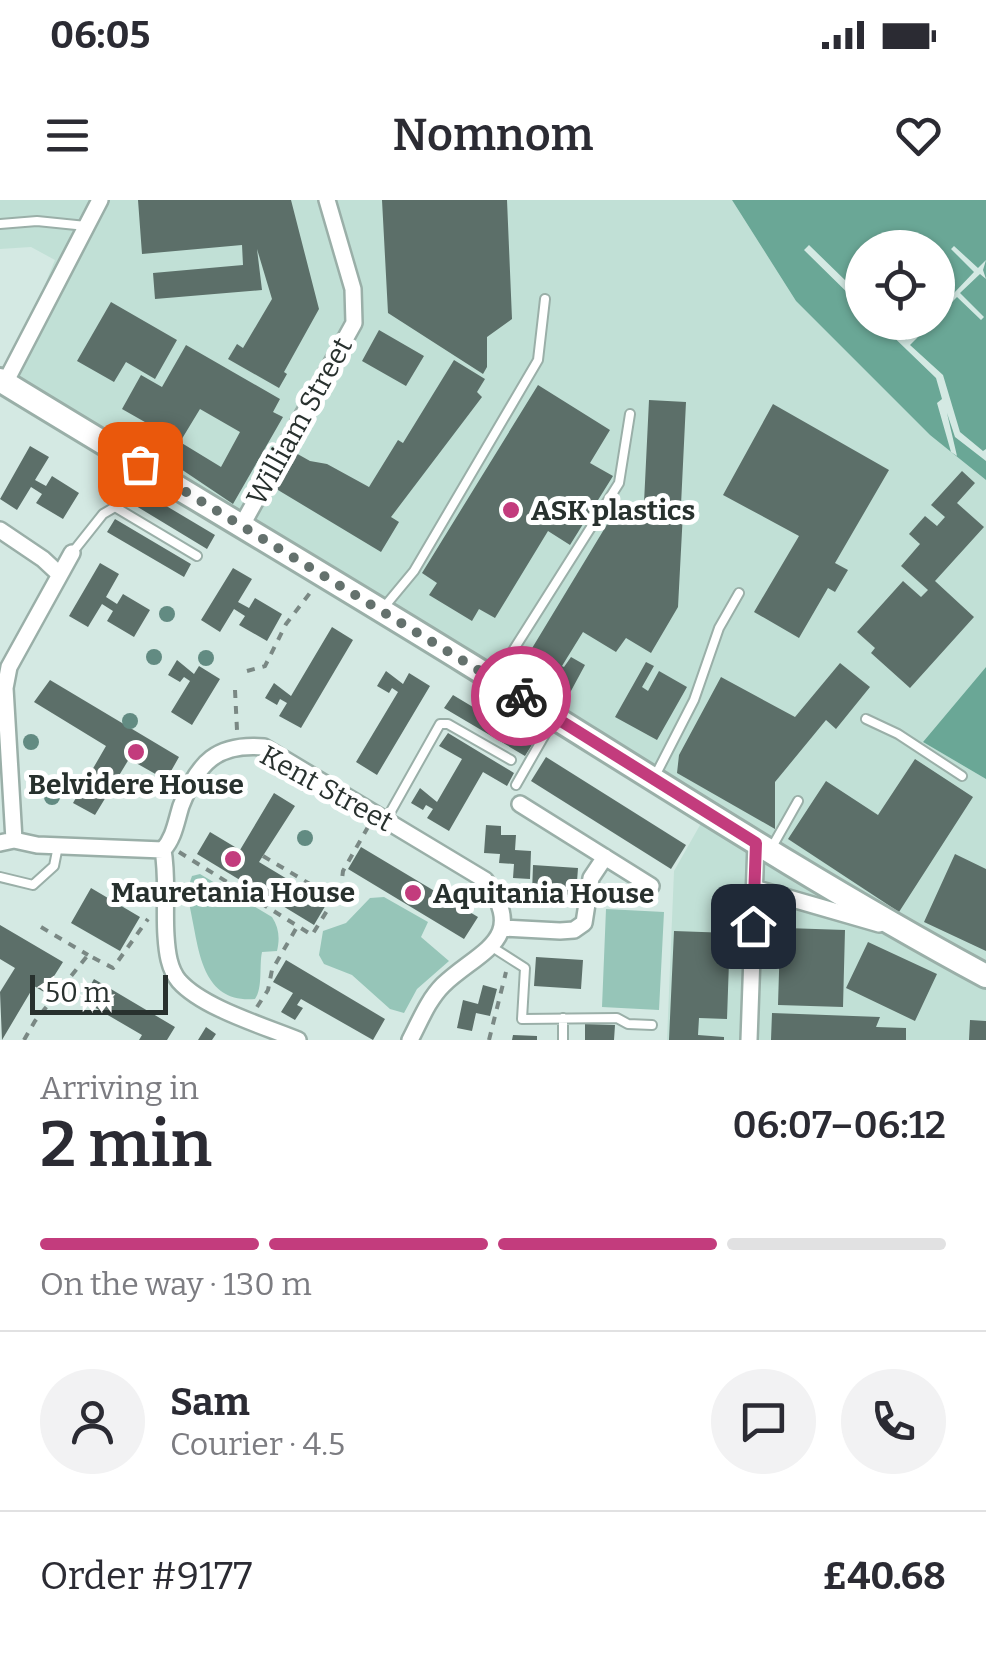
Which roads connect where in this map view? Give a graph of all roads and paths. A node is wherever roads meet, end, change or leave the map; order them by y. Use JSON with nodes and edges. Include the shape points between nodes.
{"nodes":[{"id":1,"x":100,"y":200,"type":"edge"},
{"id":2,"x":327,"y":200,"type":"edge"},
{"id":3,"x":0,"y":224,"type":"edge"},
{"id":4,"x":86,"y":226,"type":"junction"},
{"id":5,"x":545,"y":299,"type":"dead end"},
{"id":6,"x":3,"y":381,"type":"edge"},
{"id":7,"x":630,"y":414,"type":"dead end"},
{"id":8,"x":242,"y":525,"type":"junction"},
{"id":9,"x":0,"y":530,"type":"edge"},
{"id":10,"x":72,"y":553,"type":"joint"},
{"id":11,"x":197,"y":556,"type":"dead end"},
{"id":12,"x":58,"y":573,"type":"junction"},
{"id":13,"x":325,"y":575,"type":"junction"},
{"id":14,"x":739,"y":593,"type":"dead end"},
{"id":15,"x":382,"y":610,"type":"junction"},
{"id":16,"x":247,"y":672,"type":"dead end"},
{"id":17,"x":494,"y":680,"type":"junction"},
{"id":18,"x":235,"y":690,"type":"dead end"},
{"id":19,"x":554,"y":718,"type":"junction"},
{"id":20,"x":866,"y":718,"type":"dead end"},
{"id":21,"x":238,"y":745,"type":"junction"},
{"id":22,"x":511,"y":760,"type":"dead end"},
{"id":23,"x":962,"y":776,"type":"dead end"},
{"id":24,"x":654,"y":778,"type":"junction"},
{"id":25,"x":516,"y":785,"type":"dead end"},
{"id":26,"x":798,"y":801,"type":"dead end"},
{"id":27,"x":520,"y":804,"type":"dead end"},
{"id":28,"x":386,"y":820,"type":"junction"},
{"id":29,"x":7,"y":842,"type":"edge"},
{"id":30,"x":359,"y":842,"type":"dead end"},
{"id":31,"x":58,"y":846,"type":"junction"},
{"id":32,"x":763,"y":847,"type":"junction"},
{"id":33,"x":165,"y":848,"type":"junction"},
{"id":34,"x":263,"y":856,"type":"dead end"},
{"id":35,"x":606,"y":857,"type":"junction"},
{"id":36,"x":0,"y":877,"type":"edge"},
{"id":37,"x":651,"y":886,"type":"dead end"},
{"id":38,"x":754,"y":888,"type":"junction"},
{"id":39,"x":335,"y":898,"type":"junction"},
{"id":40,"x":166,"y":903,"type":"junction"},
{"id":41,"x":298,"y":926,"type":"junction"},
{"id":42,"x":41,"y":928,"type":"dead end"},
{"id":43,"x":502,"y":928,"type":"junction"},
{"id":44,"x":902,"y":930,"type":"junction"},
{"id":45,"x":492,"y":948,"type":"junction"},
{"id":46,"x":88,"y":955,"type":"junction"},
{"id":47,"x":508,"y":959,"type":"junction"},
{"id":48,"x":986,"y":976,"type":"edge"},
{"id":49,"x":564,"y":1018,"type":"junction"},
{"id":50,"x":249,"y":1019,"type":"junction"},
{"id":51,"x":652,"y":1025,"type":"dead end"},
{"id":52,"x":24,"y":1040,"type":"edge"},
{"id":53,"x":298,"y":1040,"type":"edge"},
{"id":54,"x":410,"y":1040,"type":"edge"},
{"id":55,"x":489,"y":1040,"type":"edge"},
{"id":56,"x":563,"y":1040,"type":"edge"},
{"id":57,"x":749,"y":1040,"type":"edge"}],
"edges":[{"from":1,"to":4,"type":"street"},
{"from":2,"to":8,"type":"street","name":"William Street","via":[[353,289],[354,323]]},
{"from":3,"to":4,"type":"lane"},
{"from":4,"to":6,"type":"street"},
{"from":5,"to":15,"type":"lane","via":[[538,360],[414,571]]},
{"from":6,"to":8,"type":"street"},
{"from":7,"to":17,"type":"lane","via":[[619,483]]},
{"from":8,"to":13,"type":"street"},
{"from":9,"to":12,"type":"street"},
{"from":10,"to":11,"type":"lane","via":[[115,508]]},
{"from":10,"to":12,"type":"street"},
{"from":12,"to":29,"type":"street","via":[[7,678]]},
{"from":13,"to":15,"type":"street"},
{"from":13,"to":16,"type":"path","via":[[286,624],[265,666]]},
{"from":14,"to":24,"type":"lane"},
{"from":15,"to":17,"type":"street"},
{"from":17,"to":19,"type":"street"},
{"from":18,"to":21,"type":"path"},
{"from":19,"to":24,"type":"street"},
{"from":19,"to":25,"type":"lane"},
{"from":20,"to":23,"type":"lane"},
{"from":21,"to":28,"type":"street","name":"Kent Street","via":[[264,748]]},
{"from":21,"to":33,"type":"street","name":"Kent Street","via":[[205,762]]},
{"from":22,"to":28,"type":"lane","via":[[440,724]]},
{"from":24,"to":32,"type":"street"},
{"from":26,"to":32,"type":"lane"},
{"from":27,"to":35,"type":"street"},
{"from":28,"to":43,"type":"street","name":"Kent Street","via":[[485,880],[497,896]]},
{"from":29,"to":31,"type":"street"},
{"from":30,"to":39,"type":"path"},
{"from":31,"to":33,"type":"street"},
{"from":31,"to":36,"type":"lane","via":[[54,866],[33,885]]},
{"from":32,"to":38,"type":"street"},
{"from":32,"to":44,"type":"street"},
{"from":33,"to":40,"type":"street","name":"Kent Street"},
{"from":33,"to":41,"type":"path"},
{"from":34,"to":39,"type":"path"},
{"from":35,"to":37,"type":"street"},
{"from":35,"to":43,"type":"street","via":[[591,878],[584,923],[574,930]]},
{"from":38,"to":44,"type":"street"},
{"from":38,"to":57,"type":"street"},
{"from":39,"to":41,"type":"path","via":[[312,935]]},
{"from":40,"to":46,"type":"path","via":[[156,906],[113,968]]},
{"from":40,"to":50,"type":"street","name":"Kent Street","via":[[170,963],[179,981]]},
{"from":41,"to":50,"type":"path"},
{"from":42,"to":46,"type":"path"},
{"from":43,"to":45,"type":"street"},
{"from":44,"to":48,"type":"street"},
{"from":45,"to":47,"type":"lane"},
{"from":45,"to":54,"type":"street","via":[[445,983]]},
{"from":46,"to":52,"type":"path"},
{"from":47,"to":49,"type":"lane","via":[[525,968],[522,1019]]},
{"from":47,"to":55,"type":"path"},
{"from":49,"to":51,"type":"lane"},
{"from":49,"to":56,"type":"lane"},
{"from":50,"to":53,"type":"street","name":"Kent Street"}]}
